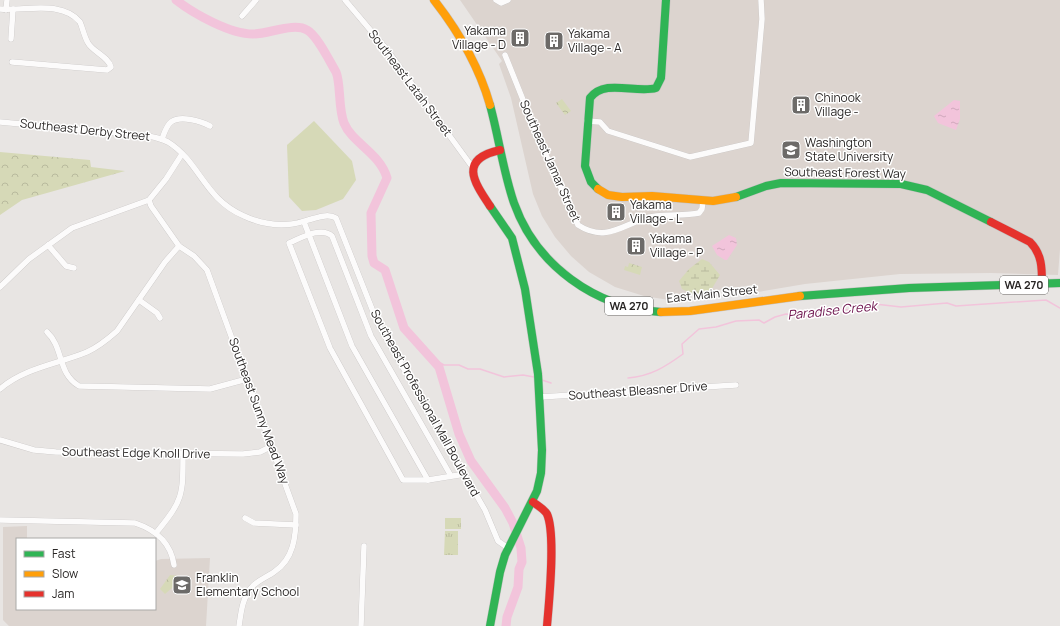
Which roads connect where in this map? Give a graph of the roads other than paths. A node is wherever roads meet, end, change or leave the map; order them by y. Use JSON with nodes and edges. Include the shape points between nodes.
{"nodes":[{"id":1,"x":7,"y":0,"type":"edge"},
{"id":2,"x":256,"y":0,"type":"edge"},
{"id":3,"x":345,"y":0,"type":"edge"},
{"id":4,"x":434,"y":0,"type":"edge"},
{"id":5,"x":496,"y":0,"type":"edge"},
{"id":6,"x":508,"y":0,"type":"edge"},
{"id":7,"x":666,"y":0,"type":"edge"},
{"id":8,"x":761,"y":0,"type":"edge"},
{"id":9,"x":3,"y":9,"type":"edge"},
{"id":10,"x":13,"y":10,"type":"junction"},
{"id":11,"x":242,"y":16,"type":"dead end"},
{"id":12,"x":11,"y":39,"type":"dead end"},
{"id":13,"x":505,"y":56,"type":"dead end"},
{"id":14,"x":12,"y":62,"type":"dead end"},
{"id":15,"x":587,"y":121,"type":"junction"},
{"id":16,"x":0,"y":122,"type":"edge"},
{"id":17,"x":210,"y":126,"type":"dead end"},
{"id":18,"x":162,"y":139,"type":"junction"},
{"id":19,"x":500,"y":150,"type":"junction"},
{"id":20,"x":182,"y":154,"type":"junction"},
{"id":21,"x":473,"y":168,"type":"junction"},
{"id":22,"x":149,"y":200,"type":"junction"},
{"id":23,"x":703,"y":200,"type":"junction"},
{"id":24,"x":304,"y":222,"type":"junction"},
{"id":25,"x":308,"y":236,"type":"junction"},
{"id":26,"x":48,"y":245,"type":"junction"},
{"id":27,"x":179,"y":246,"type":"junction"},
{"id":28,"x":74,"y":268,"type":"dead end"},
{"id":29,"x":1042,"y":284,"type":"junction"},
{"id":30,"x":1060,"y":284,"type":"edge"},
{"id":31,"x":0,"y":287,"type":"edge"},
{"id":32,"x":139,"y":300,"type":"junction"},
{"id":33,"x":160,"y":318,"type":"dead end"},
{"id":34,"x":47,"y":332,"type":"dead end"},
{"id":35,"x":62,"y":361,"type":"junction"},
{"id":36,"x":247,"y":379,"type":"junction"},
{"id":37,"x":736,"y":385,"type":"dead end"},
{"id":38,"x":0,"y":389,"type":"edge"},
{"id":39,"x":540,"y":397,"type":"junction"},
{"id":40,"x":0,"y":440,"type":"edge"},
{"id":41,"x":272,"y":446,"type":"junction"},
{"id":42,"x":183,"y":454,"type":"junction"},
{"id":43,"x":464,"y":474,"type":"junction"},
{"id":44,"x":451,"y":476,"type":"junction"},
{"id":45,"x":428,"y":480,"type":"junction"},
{"id":46,"x":533,"y":502,"type":"junction"},
{"id":47,"x":245,"y":518,"type":"dead end"},
{"id":48,"x":0,"y":520,"type":"edge"},
{"id":49,"x":296,"y":525,"type":"junction"},
{"id":50,"x":156,"y":533,"type":"junction"},
{"id":51,"x":364,"y":546,"type":"dead end"},
{"id":52,"x":509,"y":546,"type":"junction"},
{"id":53,"x":174,"y":565,"type":"dead end"},
{"id":54,"x":239,"y":626,"type":"edge"},
{"id":55,"x":361,"y":626,"type":"edge"},
{"id":56,"x":490,"y":626,"type":"edge"},
{"id":57,"x":547,"y":626,"type":"edge"}],
"edges":[{"from":1,"to":9,"type":"street"},
{"from":2,"to":11,"type":"street"},
{"from":3,"to":21,"type":"street","name":"Southeast Latah Street","via":[[388,51]]},
{"from":4,"to":19,"type":"street","name":"East Main Street","number":"WA 270","via":[[464,42],[479,69]]},
{"from":5,"to":6,"type":"street","via":[[501,3]]},
{"from":7,"to":15,"type":"street","name":"Southeast Forest Way","via":[[661,78],[656,88],[596,90],[590,98]]},
{"from":8,"to":15,"type":"street","via":[[752,143],[690,157],[608,131],[600,122]]},
{"from":9,"to":10,"type":"street"},
{"from":10,"to":12,"type":"street"},
{"from":10,"to":14,"type":"street","via":[[43,3],[70,10],[80,23],[87,42],[110,63],[110,67],[107,70]]},
{"from":13,"to":23,"type":"street","name":"Southeast Jamar Street","via":[[578,225],[598,234],[610,232],[655,216],[699,213]]},
{"from":15,"to":23,"type":"street","name":"Southeast Forest Way","via":[[585,166],[591,182],[600,191],[615,197],[652,196]]},
{"from":16,"to":18,"type":"street","name":"Southeast Derby Street"},
{"from":17,"to":18,"type":"street","via":[[204,122],[175,120],[167,128]]},
{"from":18,"to":20,"type":"street","name":"Southeast Derby Street"},
{"from":19,"to":21,"type":"street","via":[[482,155]]},
{"from":19,"to":29,"type":"street","name":"East Main Street","number":"WA 270","via":[[515,210],[528,235],[545,258],[583,290],[633,307],[681,311],[844,292]]},
{"from":20,"to":22,"type":"street"},
{"from":20,"to":24,"type":"street","name":"Southeast Derby Street","via":[[210,191],[236,212],[269,224]]},
{"from":21,"to":39,"type":"street","via":[[475,184],[512,238],[515,247],[532,325]]},
{"from":22,"to":26,"type":"street","via":[[72,228]]},
{"from":22,"to":27,"type":"street","name":"Southeast Sunny Mead Way"},
{"from":23,"to":29,"type":"street","name":"Southeast Forest Way","via":[[732,198],[766,186],[790,183],[892,184],[920,187],[1030,242],[1041,257]]},
{"from":24,"to":25,"type":"street"},
{"from":24,"to":43,"type":"street","name":"Southeast Professional Mall Boulevard","via":[[329,215],[336,218],[378,324]]},
{"from":25,"to":44,"type":"street","via":[[328,232],[332,236],[371,336]]},
{"from":25,"to":45,"type":"street","via":[[352,346]]},
{"from":25,"to":45,"type":"street","via":[[289,244],[330,348],[403,480]]},
{"from":26,"to":28,"type":"street","via":[[66,266]]},
{"from":26,"to":31,"type":"street","via":[[16,270]]},
{"from":27,"to":32,"type":"street"},
{"from":27,"to":36,"type":"street","name":"Southeast Sunny Mead Way","via":[[194,256],[207,270]]},
{"from":29,"to":30,"type":"street","name":"East Main Street","number":"WA 270"},
{"from":32,"to":33,"type":"street"},
{"from":32,"to":35,"type":"street","via":[[109,338],[87,352]]},
{"from":34,"to":35,"type":"street","via":[[52,337]]},
{"from":35,"to":36,"type":"street","via":[[65,372],[72,382],[88,388],[210,389]]},
{"from":35,"to":38,"type":"street","via":[[20,375]]},
{"from":36,"to":41,"type":"street","name":"Southeast Sunny Mead Way"},
{"from":37,"to":39,"type":"street","name":"Southeast Bleasner Drive"},
{"from":39,"to":46,"type":"street","via":[[542,466]]},
{"from":40,"to":42,"type":"street","name":"Southeast Edge Knoll Drive","via":[[42,452]]},
{"from":41,"to":42,"type":"street","name":"Southeast Edge Knoll Drive","via":[[252,454]]},
{"from":41,"to":49,"type":"street","name":"Southeast Sunny Mead Way","via":[[296,514]]},
{"from":42,"to":50,"type":"street","via":[[183,489],[180,501]]},
{"from":43,"to":44,"type":"street"},
{"from":43,"to":52,"type":"street","name":"Southeast Professional Mall Boulevard","via":[[485,510],[498,541]]},
{"from":44,"to":45,"type":"street"},
{"from":46,"to":52,"type":"street"},
{"from":46,"to":57,"type":"street","via":[[546,513],[548,522],[550,565]]},
{"from":47,"to":49,"type":"street","via":[[254,523]]},
{"from":48,"to":50,"type":"street","via":[[123,521],[141,525]]},
{"from":49,"to":54,"type":"street","name":"Southeast Sunny Mead Way","via":[[295,542],[290,554],[276,571],[252,586],[246,597]]},
{"from":50,"to":53,"type":"street","via":[[170,548]]},
{"from":51,"to":55,"type":"street"},
{"from":52,"to":56,"type":"street","via":[[498,578]]}]}
